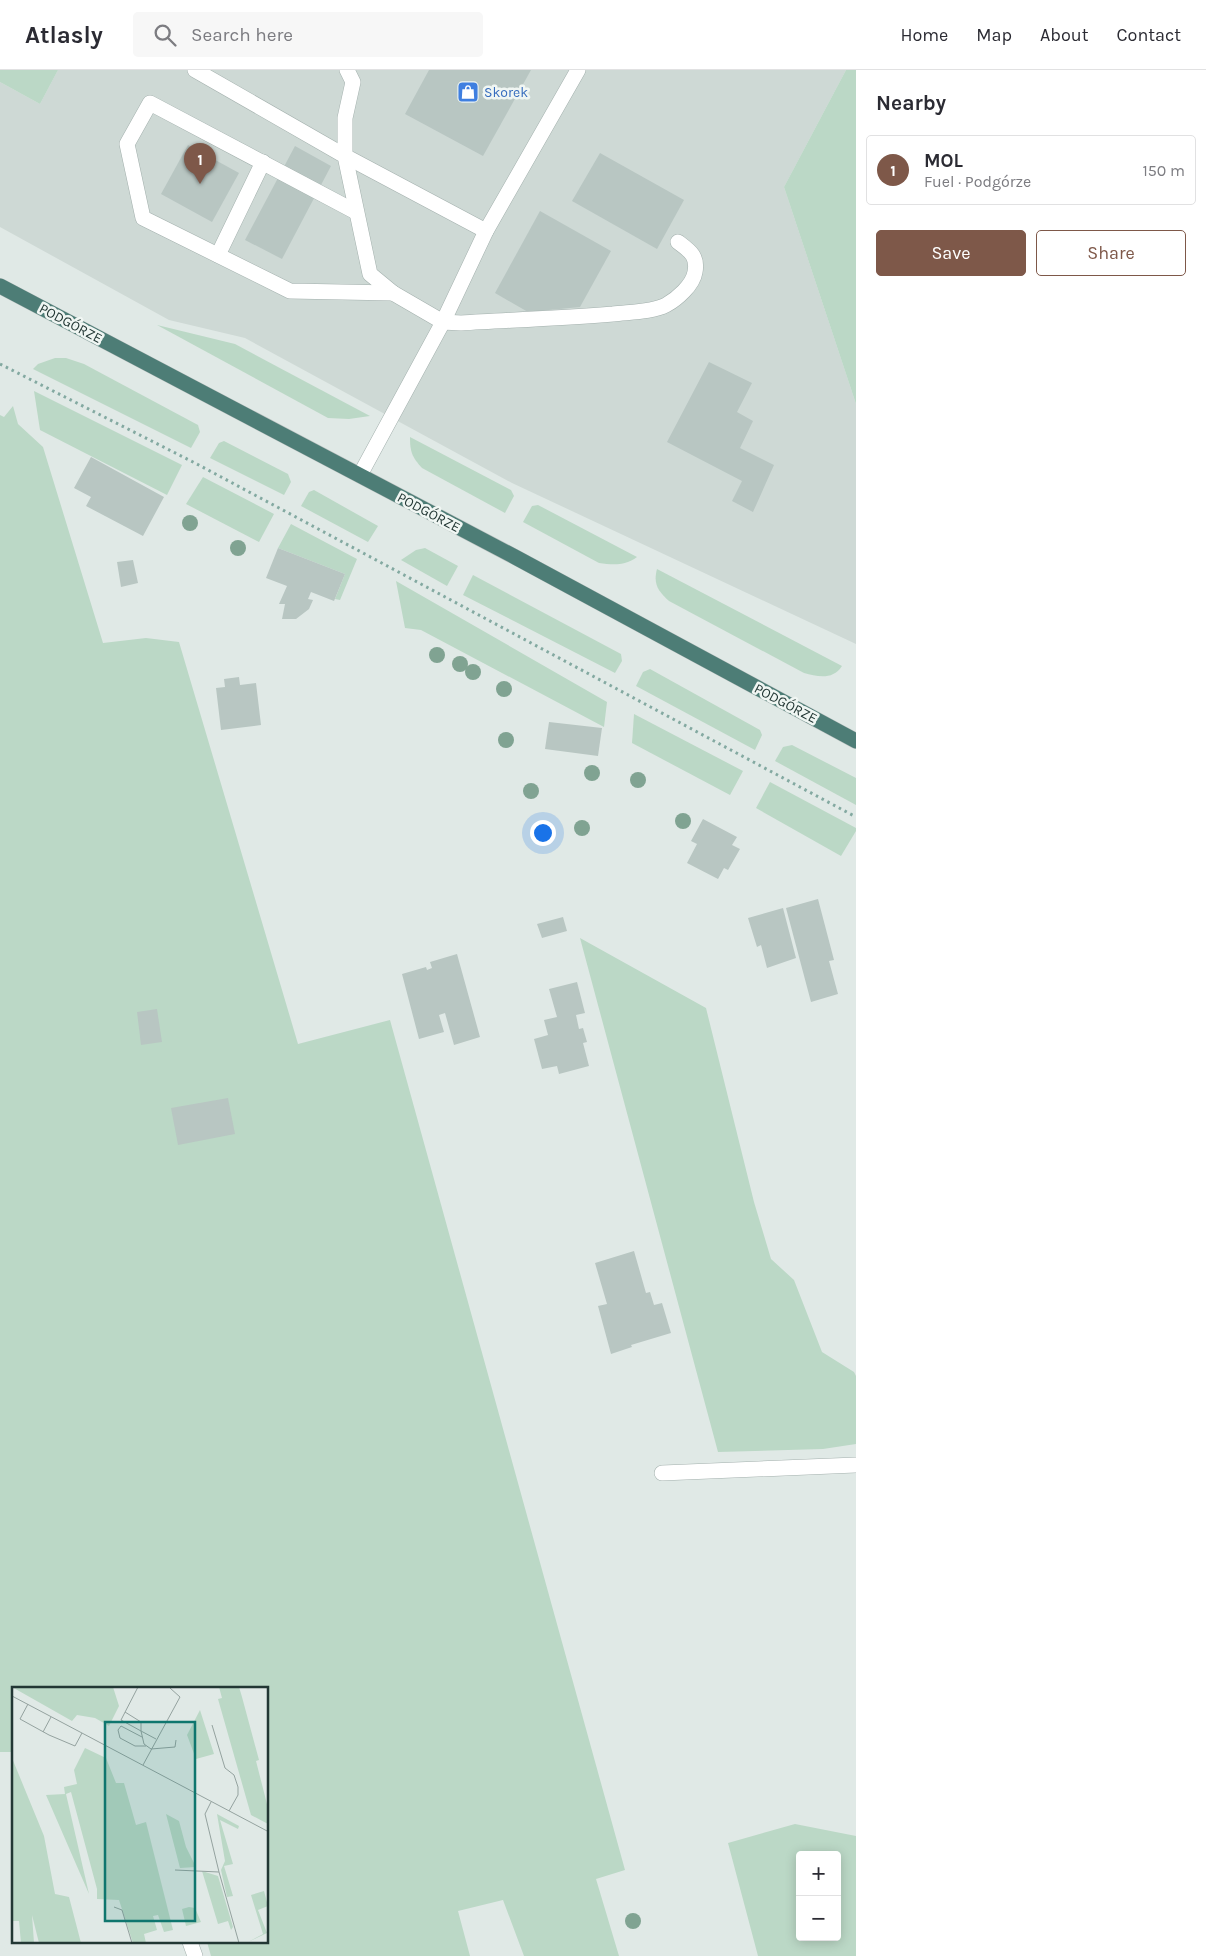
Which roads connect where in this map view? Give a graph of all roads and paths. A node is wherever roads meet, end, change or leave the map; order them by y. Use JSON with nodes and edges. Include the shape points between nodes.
{"nodes":[{"id":1,"x":195,"y":70,"type":"edge"},
{"id":2,"x":347,"y":70,"type":"edge"},
{"id":3,"x":578,"y":70,"type":"edge"},
{"id":4,"x":345,"y":156,"type":"junction"},
{"id":5,"x":263,"y":162,"type":"junction"},
{"id":6,"x":356,"y":212,"type":"junction"},
{"id":7,"x":486,"y":231,"type":"junction"},
{"id":8,"x":678,"y":242,"type":"dead end"},
{"id":9,"x":218,"y":255,"type":"junction"},
{"id":10,"x":0,"y":286,"type":"edge"},
{"id":11,"x":394,"y":293,"type":"junction"},
{"id":12,"x":442,"y":322,"type":"junction"},
{"id":13,"x":0,"y":364,"type":"edge"},
{"id":14,"x":360,"y":475,"type":"junction"},
{"id":15,"x":856,"y":741,"type":"edge"},
{"id":16,"x":856,"y":817,"type":"edge"},
{"id":17,"x":856,"y":1465,"type":"edge"},
{"id":18,"x":662,"y":1473,"type":"dead end"},
{"id":19,"x":191,"y":1944,"type":"edge"},
{"id":20,"x":195,"y":1956,"type":"edge"}],
"edges":[{"from":1,"to":4,"type":"lane"},
{"from":2,"to":4,"type":"lane","via":[[353,82],[345,118]]},
{"from":3,"to":7,"type":"lane"},
{"from":4,"to":6,"type":"lane"},
{"from":4,"to":7,"type":"lane"},
{"from":5,"to":6,"type":"lane"},
{"from":5,"to":9,"type":"lane"},
{"from":5,"to":9,"type":"lane","via":[[150,103],[127,144],[143,218]]},
{"from":6,"to":11,"type":"lane","via":[[370,274]]},
{"from":7,"to":12,"type":"lane"},
{"from":8,"to":12,"type":"lane","via":[[692,252],[697,263],[694,278],[665,306],[597,315]]},
{"from":9,"to":11,"type":"lane","via":[[290,291]]},
{"from":10,"to":14,"type":"highway","name":"PODGÓRZE"},
{"from":11,"to":12,"type":"lane"},
{"from":12,"to":14,"type":"lane"},
{"from":13,"to":16,"type":"path","via":[[195,463]]},
{"from":14,"to":15,"type":"highway","name":"PODGÓRZE"},
{"from":17,"to":18,"type":"lane"},
{"from":19,"to":20,"type":"lane"}]}
